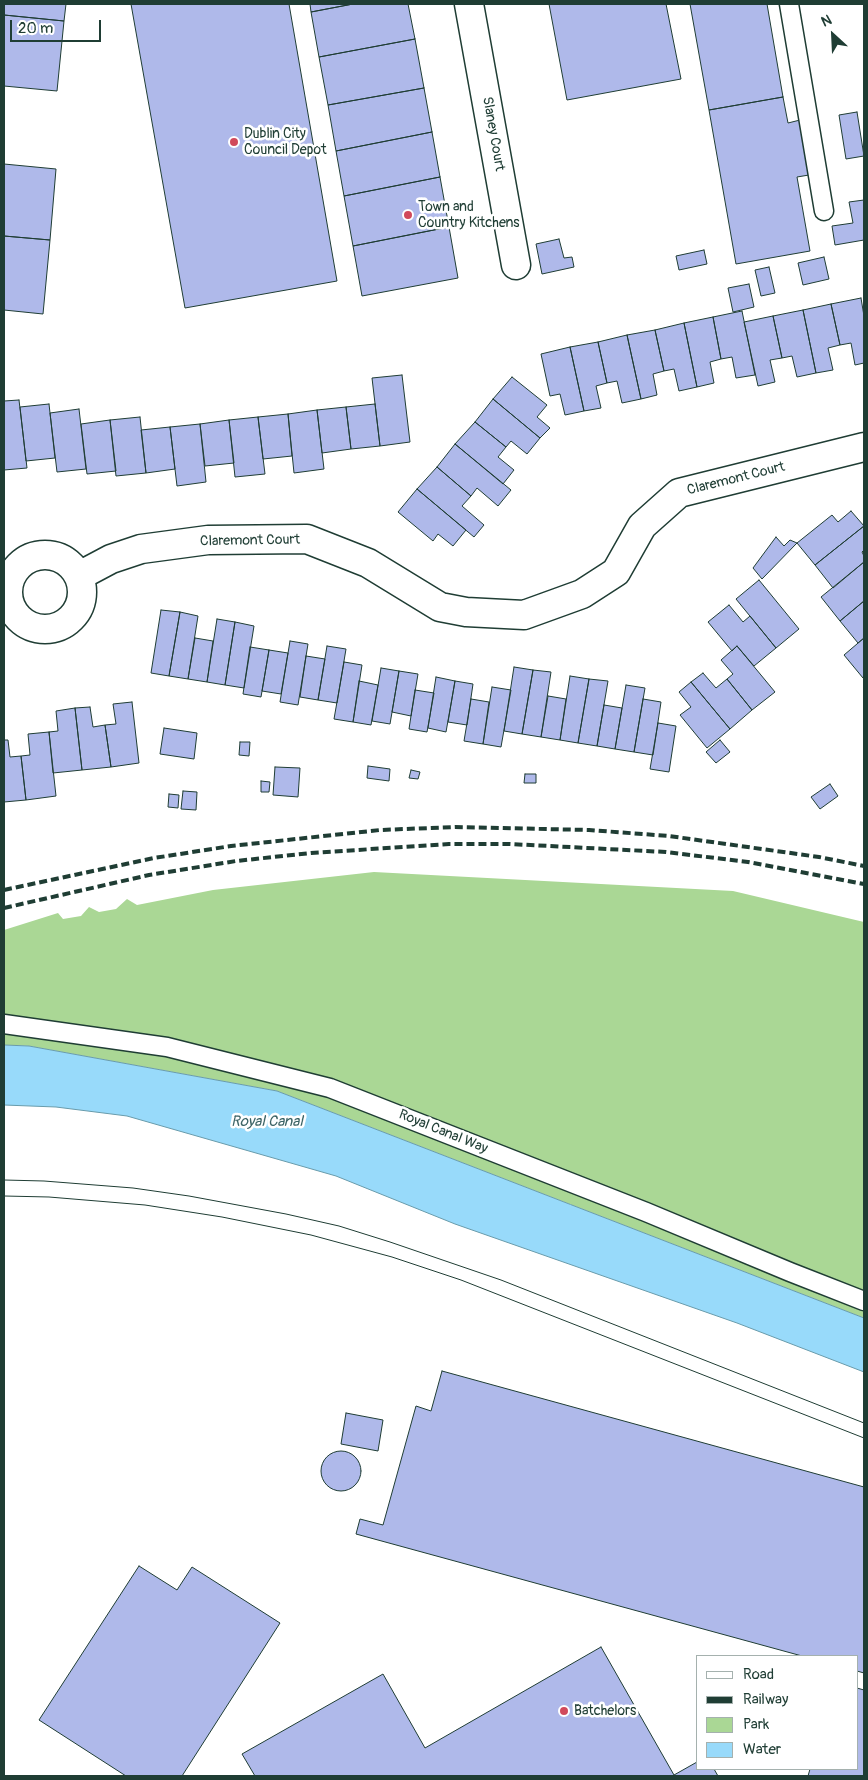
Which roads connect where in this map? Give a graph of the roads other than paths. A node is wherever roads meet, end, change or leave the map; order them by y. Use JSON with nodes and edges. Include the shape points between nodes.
{"nodes":[{"id":1,"x":469,"y":4,"type":"edge"},
{"id":2,"x":789,"y":4,"type":"edge"},
{"id":3,"x":824,"y":211,"type":"dead end"},
{"id":4,"x":516,"y":265,"type":"dead end"},
{"id":5,"x":864,"y":447,"type":"edge"},
{"id":6,"x":79,"y":576,"type":"dead end"},
{"id":7,"x":4,"y":1024,"type":"edge"},
{"id":8,"x":864,"y":1301,"type":"edge"}],
"edges":[{"from":1,"to":4,"type":"street","name":"Slaney Court"},
{"from":2,"to":3,"type":"lane"},
{"from":5,"to":6,"type":"street","name":"Claremont Court","via":[[678,493],[642,526],[616,572],[582,594],[524,615],[440,608],[368,563],[307,540],[208,540],[141,549],[111,559]]},
{"from":7,"to":8,"type":"lane","name":"Royal Canal Way","via":[[167,1047],[330,1088]]}]}
